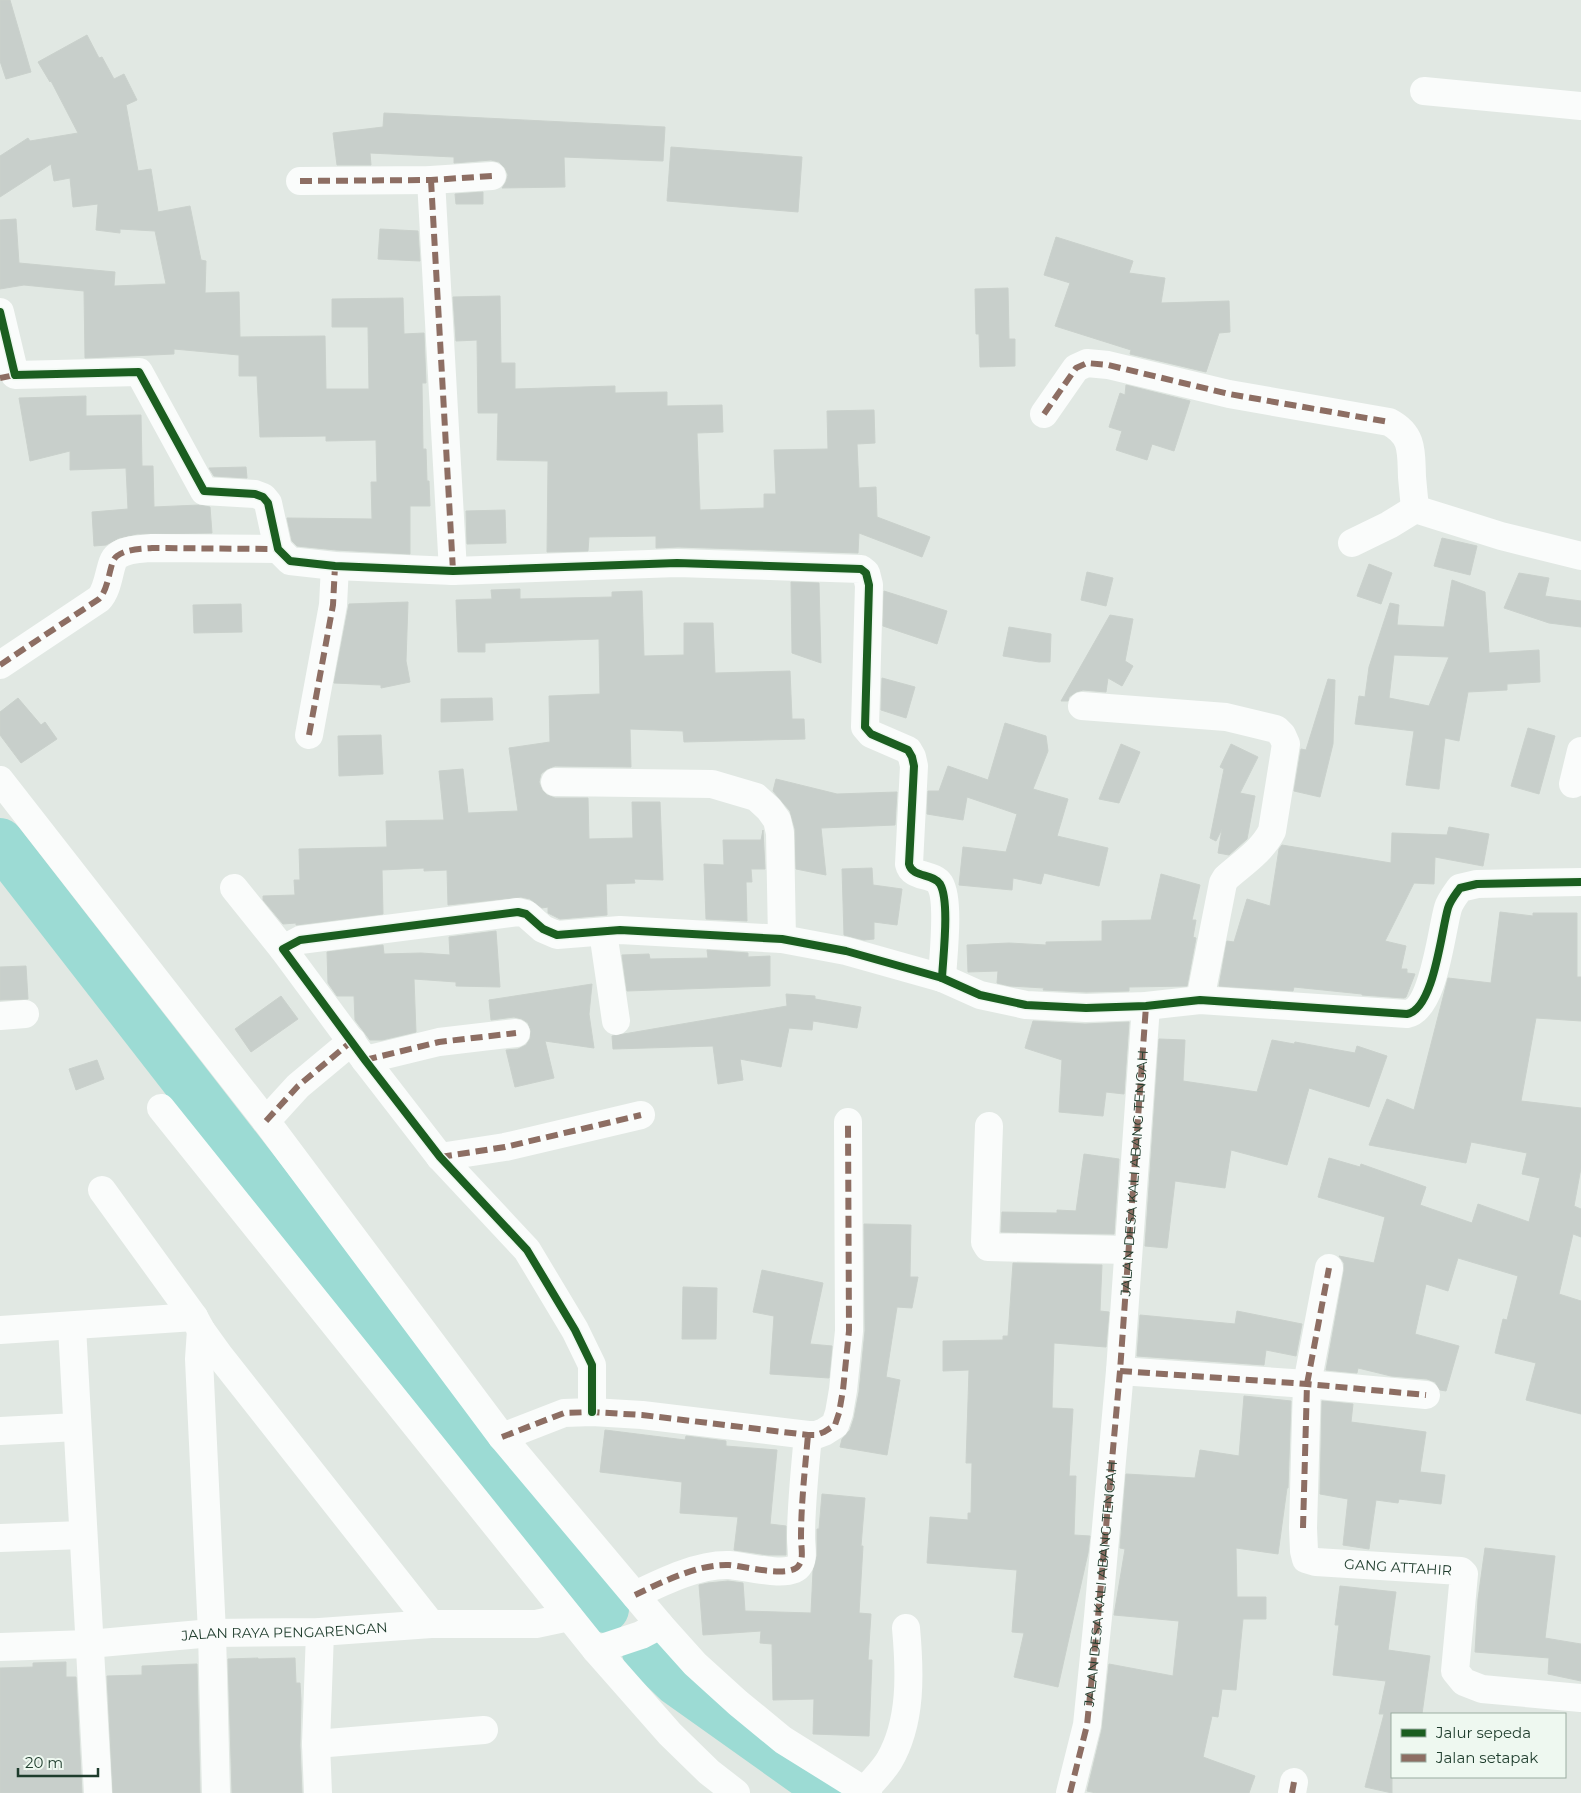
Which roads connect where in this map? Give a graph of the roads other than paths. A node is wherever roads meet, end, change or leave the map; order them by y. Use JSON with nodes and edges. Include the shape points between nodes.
{"nodes":[{"id":1,"x":1424,"y":91,"type":"dead end"},
{"id":2,"x":1581,"y":106,"type":"edge"},
{"id":3,"x":492,"y":176,"type":"dead end"},
{"id":4,"x":431,"y":180,"type":"junction"},
{"id":5,"x":300,"y":181,"type":"dead end"},
{"id":6,"x":0,"y":312,"type":"edge"},
{"id":7,"x":8,"y":376,"type":"edge"},
{"id":8,"x":1044,"y":414,"type":"dead end"},
{"id":9,"x":1415,"y":509,"type":"junction"},
{"id":10,"x":1352,"y":543,"type":"dead end"},
{"id":11,"x":278,"y":548,"type":"junction"},
{"id":12,"x":1581,"y":556,"type":"edge"},
{"id":13,"x":335,"y":566,"type":"junction"},
{"id":14,"x":453,"y":571,"type":"junction"},
{"id":15,"x":0,"y":665,"type":"edge"},
{"id":16,"x":1082,"y":706,"type":"dead end"},
{"id":17,"x":309,"y":735,"type":"dead end"},
{"id":18,"x":1581,"y":751,"type":"edge"},
{"id":19,"x":0,"y":780,"type":"edge"},
{"id":20,"x":555,"y":782,"type":"dead end"},
{"id":21,"x":1573,"y":784,"type":"dead end"},
{"id":22,"x":1581,"y":882,"type":"edge"},
{"id":23,"x":234,"y":888,"type":"dead end"},
{"id":24,"x":602,"y":932,"type":"junction"},
{"id":25,"x":782,"y":939,"type":"junction"},
{"id":26,"x":283,"y":949,"type":"junction"},
{"id":27,"x":942,"y":978,"type":"junction"},
{"id":28,"x":1200,"y":1000,"type":"junction"},
{"id":29,"x":1146,"y":1006,"type":"junction"},
{"id":30,"x":616,"y":1021,"type":"dead end"},
{"id":31,"x":516,"y":1032,"type":"dead end"},
{"id":32,"x":358,"y":1050,"type":"junction"},
{"id":33,"x":161,"y":1108,"type":"dead end"},
{"id":34,"x":641,"y":1115,"type":"dead end"},
{"id":35,"x":266,"y":1120,"type":"junction"},
{"id":36,"x":848,"y":1122,"type":"dead end"},
{"id":37,"x":990,"y":1126,"type":"dead end"},
{"id":38,"x":440,"y":1157,"type":"junction"},
{"id":39,"x":102,"y":1190,"type":"dead end"},
{"id":40,"x":1128,"y":1250,"type":"junction"},
{"id":41,"x":1328,"y":1268,"type":"dead end"},
{"id":42,"x":198,"y":1324,"type":"junction"},
{"id":43,"x":72,"y":1326,"type":"junction"},
{"id":44,"x":0,"y":1330,"type":"edge"},
{"id":45,"x":1120,"y":1371,"type":"junction"},
{"id":46,"x":1307,"y":1384,"type":"junction"},
{"id":47,"x":1426,"y":1395,"type":"dead end"},
{"id":48,"x":592,"y":1412,"type":"junction"},
{"id":49,"x":78,"y":1427,"type":"junction"},
{"id":50,"x":0,"y":1431,"type":"edge"},
{"id":51,"x":808,"y":1435,"type":"junction"},
{"id":52,"x":502,"y":1437,"type":"junction"},
{"id":53,"x":83,"y":1535,"type":"junction"},
{"id":54,"x":0,"y":1538,"type":"edge"},
{"id":55,"x":635,"y":1595,"type":"junction"},
{"id":56,"x":569,"y":1617,"type":"junction"},
{"id":57,"x":431,"y":1624,"type":"junction"},
{"id":58,"x":906,"y":1628,"type":"dead end"},
{"id":59,"x":320,"y":1632,"type":"junction"},
{"id":60,"x":212,"y":1633,"type":"junction"},
{"id":61,"x":629,"y":1638,"type":"junction"},
{"id":62,"x":89,"y":1644,"type":"junction"},
{"id":63,"x":0,"y":1647,"type":"edge"},
{"id":64,"x":1581,"y":1698,"type":"edge"},
{"id":65,"x":484,"y":1730,"type":"dead end"},
{"id":66,"x":316,"y":1744,"type":"junction"},
{"id":67,"x":866,"y":1792,"type":"edge"},
{"id":68,"x":98,"y":1793,"type":"edge"},
{"id":69,"x":216,"y":1793,"type":"edge"},
{"id":70,"x":318,"y":1793,"type":"edge"},
{"id":71,"x":736,"y":1793,"type":"edge"},
{"id":72,"x":1070,"y":1793,"type":"edge"}],
"edges":[{"from":1,"to":2,"type":"street"},
{"from":3,"to":4,"type":"street"},
{"from":4,"to":5,"type":"street"},
{"from":4,"to":14,"type":"street"},
{"from":6,"to":7,"type":"street"},
{"from":7,"to":11,"type":"street","via":[[139,372],[204,491],[263,497],[268,503]]},
{"from":8,"to":9,"type":"street","via":[[1076,368],[1087,363],[1229,394],[1384,421],[1398,427],[1411,448]]},
{"from":9,"to":10,"type":"street"},
{"from":9,"to":12,"type":"street","via":[[1501,536]]},
{"from":11,"to":13,"type":"street","via":[[290,560]]},
{"from":11,"to":15,"type":"street","via":[[152,548],[118,555],[113,560],[104,594],[99,599]]},
{"from":13,"to":14,"type":"street"},
{"from":13,"to":17,"type":"street","via":[[333,605]]},
{"from":14,"to":27,"type":"street","via":[[677,563],[861,569],[866,573],[869,585],[865,727],[871,734],[908,750],[912,758],[909,864],[910,869],[934,879],[942,889],[945,910]]},
{"from":16,"to":28,"type":"street","via":[[1226,717],[1276,729],[1286,744],[1272,831],[1259,851],[1223,883]]},
{"from":18,"to":21,"type":"street"},
{"from":19,"to":35,"type":"street"},
{"from":20,"to":25,"type":"street","via":[[712,784],[756,797],[777,820],[780,833]]},
{"from":22,"to":28,"type":"street","via":[[1477,884],[1460,888],[1448,907],[1427,994],[1413,1013]]},
{"from":23,"to":26,"type":"street"},
{"from":24,"to":25,"type":"street","via":[[620,930]]},
{"from":24,"to":26,"type":"street","via":[[557,935],[518,912],[300,940]]},
{"from":24,"to":30,"type":"street"},
{"from":25,"to":27,"type":"street","via":[[846,951]]},
{"from":26,"to":32,"type":"street"},
{"from":27,"to":29,"type":"street","via":[[980,995],[1026,1005]]},
{"from":28,"to":29,"type":"street"},
{"from":29,"to":40,"type":"street","name":"JALAN DESA KALI ABANG TENGAH"},
{"from":31,"to":32,"type":"street"},
{"from":32,"to":35,"type":"street","via":[[298,1086]]},
{"from":32,"to":38,"type":"street"},
{"from":33,"to":56,"type":"street"},
{"from":34,"to":38,"type":"street","via":[[505,1147]]},
{"from":35,"to":52,"type":"street"},
{"from":36,"to":51,"type":"street","via":[[849,1331],[844,1384],[835,1425],[816,1435]]},
{"from":37,"to":40,"type":"street","via":[[985,1242],[988,1247]]},
{"from":38,"to":48,"type":"street","via":[[527,1250],[592,1365]]},
{"from":39,"to":42,"type":"street"},
{"from":40,"to":45,"type":"street","name":"JALAN DESA KALI ABANG TENGAH"},
{"from":41,"to":46,"type":"street"},
{"from":42,"to":43,"type":"street"},
{"from":42,"to":57,"type":"street","via":[[218,1355]]},
{"from":42,"to":60,"type":"street"},
{"from":43,"to":44,"type":"street"},
{"from":43,"to":49,"type":"street"},
{"from":45,"to":46,"type":"street"},
{"from":45,"to":72,"type":"street","name":"JALAN DESA KALI ABANG TENGAH","via":[[1087,1724]]},
{"from":46,"to":47,"type":"street"},
{"from":46,"to":64,"type":"street","name":"GANG ATTAHIR","via":[[1303,1528],[1306,1559],[1461,1571],[1464,1574],[1455,1671],[1464,1682],[1482,1690]]},
{"from":48,"to":51,"type":"street"},
{"from":48,"to":52,"type":"street","via":[[564,1413]]},
{"from":49,"to":50,"type":"street"},
{"from":49,"to":53,"type":"street"},
{"from":51,"to":55,"type":"street","via":[[801,1516],[802,1558],[797,1568],[776,1572],[727,1565],[706,1568],[666,1580]]},
{"from":52,"to":55,"type":"street"},
{"from":53,"to":54,"type":"street"},
{"from":53,"to":62,"type":"street"},
{"from":55,"to":61,"type":"street"},
{"from":56,"to":57,"type":"street","name":"JALAN RAYA PENGARENGAN","via":[[536,1624]]},
{"from":56,"to":61,"type":"street"},
{"from":57,"to":59,"type":"street","name":"JALAN RAYA PENGARENGAN"},
{"from":58,"to":67,"type":"street","via":[[909,1667],[903,1722],[888,1762]]},
{"from":59,"to":60,"type":"street","name":"JALAN RAYA PENGARENGAN"},
{"from":59,"to":66,"type":"street"},
{"from":60,"to":62,"type":"street","name":"JALAN RAYA PENGARENGAN"},
{"from":60,"to":69,"type":"street"},
{"from":61,"to":67,"type":"street","via":[[695,1664],[783,1740]]},
{"from":61,"to":71,"type":"street","via":[[670,1734]]},
{"from":62,"to":63,"type":"street","name":"JALAN RAYA PENGARENGAN"},
{"from":62,"to":68,"type":"street"},
{"from":65,"to":66,"type":"street"},
{"from":66,"to":70,"type":"street"}]}
